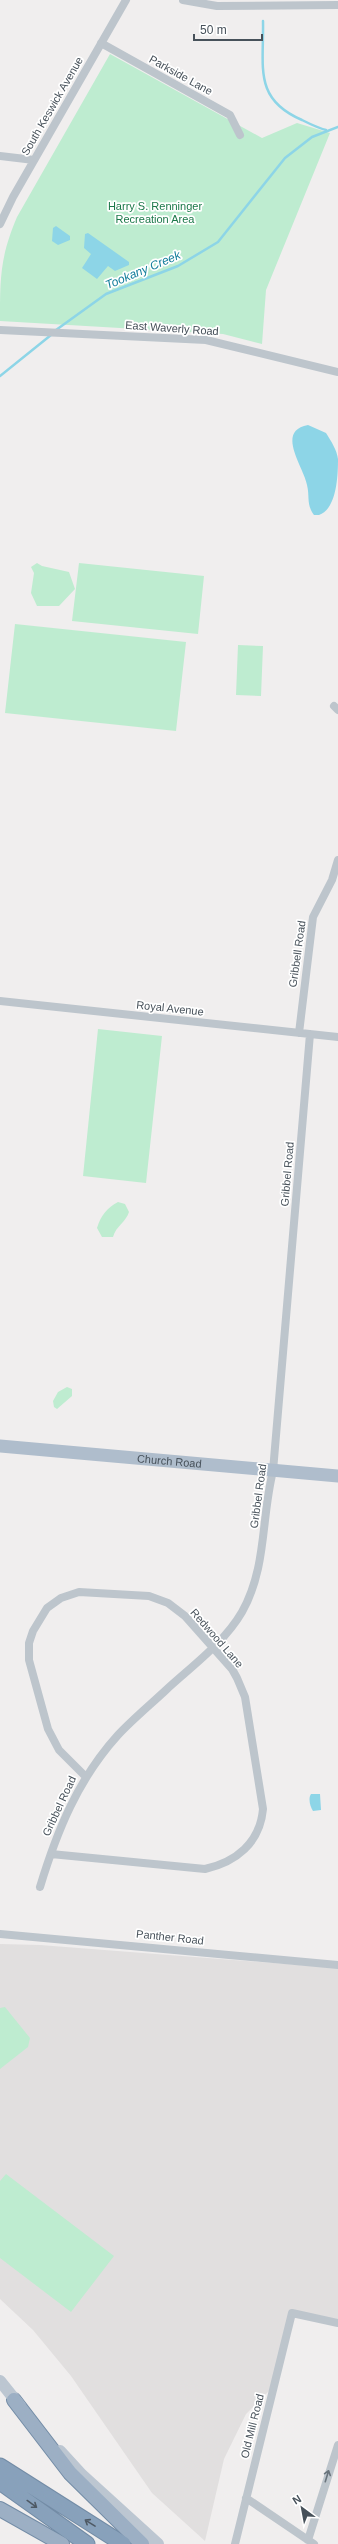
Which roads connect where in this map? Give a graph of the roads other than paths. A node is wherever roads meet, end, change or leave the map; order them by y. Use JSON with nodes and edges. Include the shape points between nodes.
{"nodes":[{"id":1,"x":126,"y":0,"type":"edge"},
{"id":2,"x":183,"y":0,"type":"edge"},
{"id":3,"x":338,"y":5,"type":"edge"},
{"id":4,"x":101,"y":43,"type":"junction"},
{"id":5,"x":240,"y":135,"type":"dead end"},
{"id":6,"x":0,"y":156,"type":"edge"},
{"id":7,"x":34,"y":160,"type":"junction"},
{"id":8,"x":0,"y":224,"type":"edge"},
{"id":9,"x":0,"y":330,"type":"edge"},
{"id":10,"x":338,"y":372,"type":"edge"},
{"id":11,"x":338,"y":860,"type":"edge"},
{"id":12,"x":0,"y":1001,"type":"edge"},
{"id":13,"x":299,"y":1032,"type":"junction"},
{"id":14,"x":310,"y":1034,"type":"junction"},
{"id":15,"x":338,"y":1037,"type":"edge"},
{"id":16,"x":0,"y":1446,"type":"edge"},
{"id":17,"x":273,"y":1471,"type":"junction"},
{"id":18,"x":338,"y":1476,"type":"edge"},
{"id":19,"x":213,"y":1646,"type":"junction"},
{"id":20,"x":86,"y":1777,"type":"junction"},
{"id":21,"x":51,"y":1854,"type":"junction"},
{"id":22,"x":40,"y":1887,"type":"dead end"},
{"id":23,"x":2,"y":1934,"type":"edge"},
{"id":24,"x":338,"y":1965,"type":"edge"},
{"id":25,"x":338,"y":2323,"type":"edge"},
{"id":26,"x":0,"y":2381,"type":"edge"},
{"id":27,"x":14,"y":2400,"type":"junction"},
{"id":28,"x":338,"y":2445,"type":"edge"},
{"id":29,"x":0,"y":2466,"type":"edge"},
{"id":30,"x":0,"y":2482,"type":"edge"},
{"id":31,"x":246,"y":2498,"type":"junction"},
{"id":32,"x":0,"y":2509,"type":"edge"},
{"id":33,"x":311,"y":2542,"type":"edge"},
{"id":34,"x":62,"y":2544,"type":"edge"},
{"id":35,"x":87,"y":2544,"type":"edge"},
{"id":36,"x":123,"y":2544,"type":"edge"},
{"id":37,"x":142,"y":2544,"type":"edge"},
{"id":38,"x":158,"y":2544,"type":"edge"},
{"id":39,"x":235,"y":2544,"type":"edge"}],
"edges":[{"from":1,"to":4,"type":"street","name":"South Keswick Avenue"},
{"from":2,"to":3,"type":"street","via":[[217,6]]},
{"from":4,"to":5,"type":"street","name":"Parkside Lane","via":[[230,115]]},
{"from":4,"to":7,"type":"street","name":"South Keswick Avenue"},
{"from":6,"to":7,"type":"street"},
{"from":7,"to":8,"type":"street","name":"South Keswick Avenue"},
{"from":9,"to":10,"type":"street","name":"East Waverly Road","via":[[216,341]]},
{"from":11,"to":13,"type":"street","name":"Gribbell Road","via":[[332,880],[313,917]]},
{"from":12,"to":13,"type":"street","name":"Royal Avenue"},
{"from":13,"to":14,"type":"street","name":"Royal Avenue"},
{"from":14,"to":15,"type":"street","name":"Royal Avenue"},
{"from":14,"to":17,"type":"street","name":"Gribbel Road"},
{"from":16,"to":17,"type":"main road","name":"Church Road"},
{"from":17,"to":18,"type":"main road","name":"Church Road"},
{"from":17,"to":19,"type":"street","name":"Gribbel Road","via":[[268,1491],[261,1558],[253,1586],[238,1618]]},
{"from":19,"to":20,"type":"street","name":"Gribbel Road","via":[[119,1734]]},
{"from":19,"to":20,"type":"street","name":"Redwood Lane","via":[[185,1616],[168,1603],[149,1596],[84,1591],[61,1598],[47,1608],[31,1636],[31,1668],[50,1735],[68,1760]]},
{"from":19,"to":21,"type":"street","name":"Redwood Lane","via":[[232,1669],[245,1697],[263,1809],[260,1824],[247,1848],[233,1860],[205,1869]]},
{"from":20,"to":21,"type":"street","name":"Gribbel Road","via":[[58,1832]]},
{"from":21,"to":22,"type":"street","name":"Gribbel Road"},
{"from":23,"to":24,"type":"street","name":"Panther Road"},
{"from":25,"to":31,"type":"street","name":"Old Mill Road","via":[[292,2313]]},
{"from":26,"to":27,"type":"main road"},
{"from":27,"to":37,"type":"highway","via":[[70,2474]]},
{"from":27,"to":38,"type":"main road","via":[[82,2475]]},
{"from":33,"to":28,"type":"street","one_way":true},
{"from":36,"to":29,"type":"highway","one_way":true},
{"from":30,"to":35,"type":"highway","one_way":true},
{"from":31,"to":33,"type":"street"},
{"from":31,"to":39,"type":"street","name":"Old Mill Road"},
{"from":32,"to":34,"type":"highway"}]}
